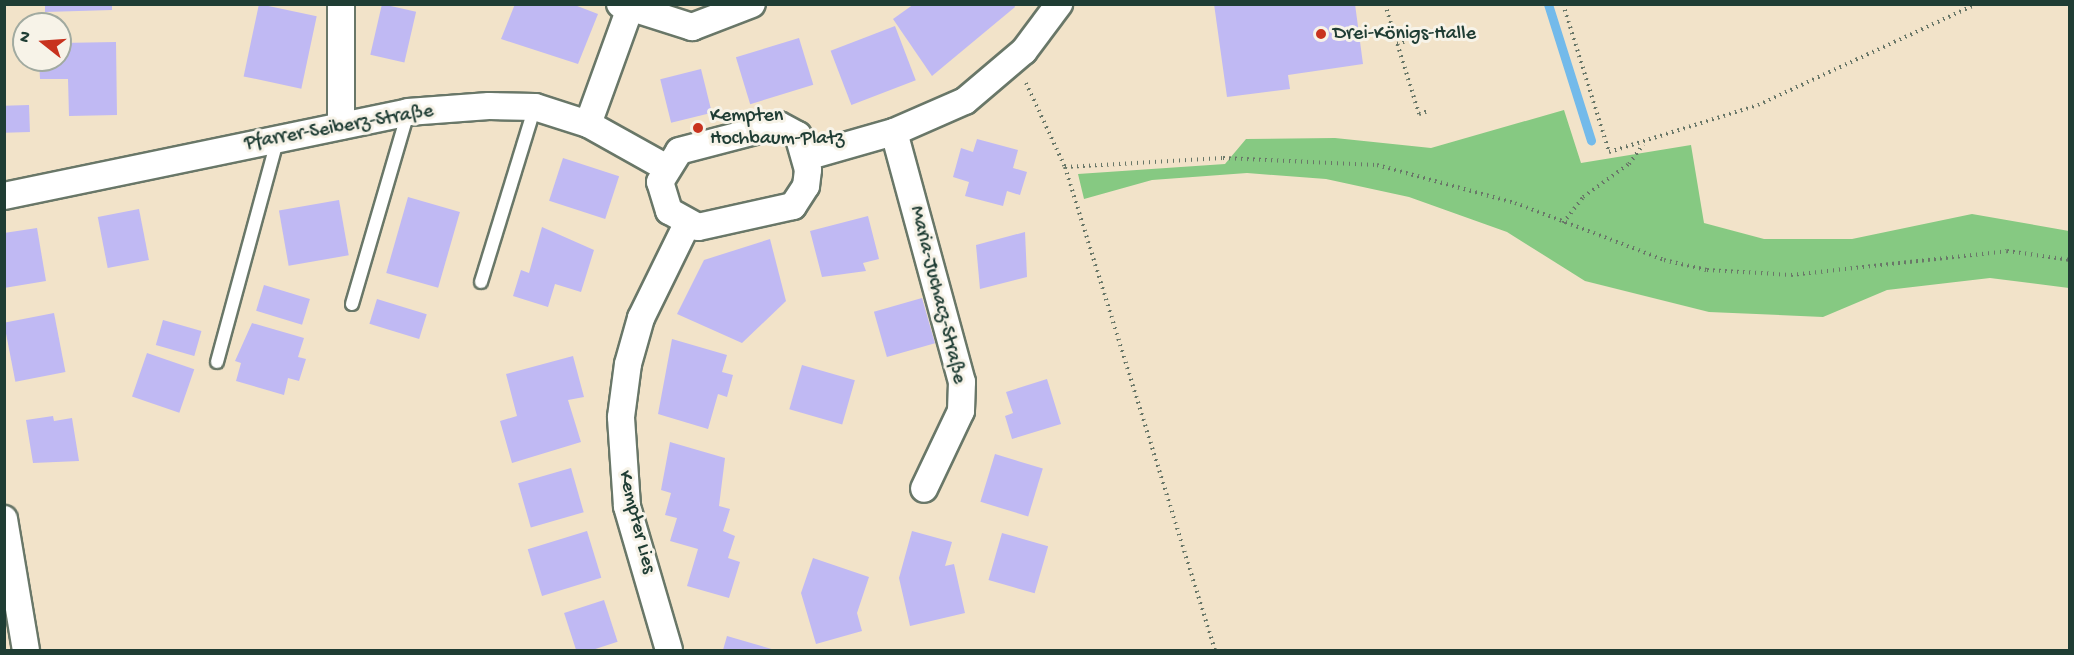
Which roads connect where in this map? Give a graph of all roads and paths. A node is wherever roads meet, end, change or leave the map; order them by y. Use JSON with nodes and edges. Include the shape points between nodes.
{"nodes":[{"id":1,"x":340,"y":4,"type":"edge"},
{"id":2,"x":752,"y":4,"type":"edge"},
{"id":3,"x":1059,"y":4,"type":"edge"},
{"id":4,"x":1385,"y":4,"type":"edge"},
{"id":5,"x":1563,"y":4,"type":"edge"},
{"id":6,"x":1977,"y":4,"type":"edge"},
{"id":7,"x":625,"y":6,"type":"edge"},
{"id":8,"x":1406,"y":41,"type":"dead end"},
{"id":9,"x":1397,"y":44,"type":"junction"},
{"id":10,"x":1010,"y":65,"type":"junction"},
{"id":11,"x":535,"y":108,"type":"junction"},
{"id":12,"x":1428,"y":111,"type":"dead end"},
{"id":13,"x":408,"y":112,"type":"junction"},
{"id":14,"x":588,"y":124,"type":"junction"},
{"id":15,"x":341,"y":126,"type":"junction"},
{"id":16,"x":894,"y":132,"type":"junction"},
{"id":17,"x":278,"y":138,"type":"junction"},
{"id":18,"x":1643,"y":145,"type":"junction"},
{"id":19,"x":806,"y":157,"type":"junction"},
{"id":20,"x":1065,"y":166,"type":"junction"},
{"id":21,"x":665,"y":167,"type":"junction"},
{"id":22,"x":4,"y":196,"type":"edge"},
{"id":23,"x":1563,"y":223,"type":"junction"},
{"id":24,"x":687,"y":224,"type":"junction"},
{"id":25,"x":2070,"y":260,"type":"edge"},
{"id":26,"x":482,"y":282,"type":"dead end"},
{"id":27,"x":352,"y":304,"type":"dead end"},
{"id":28,"x":217,"y":362,"type":"dead end"},
{"id":29,"x":924,"y":489,"type":"dead end"},
{"id":30,"x":5,"y":526,"type":"edge"},
{"id":31,"x":26,"y":651,"type":"edge"},
{"id":32,"x":669,"y":651,"type":"edge"},
{"id":33,"x":1215,"y":651,"type":"edge"}],
"edges":[{"from":1,"to":15,"type":"street"},
{"from":2,"to":7,"type":"street","via":[[692,27]]},
{"from":3,"to":10,"type":"street"},
{"from":4,"to":9,"type":"path"},
{"from":5,"to":18,"type":"path","via":[[1609,152]]},
{"from":6,"to":18,"type":"path","via":[[1758,105]]},
{"from":7,"to":14,"type":"street"},
{"from":8,"to":9,"type":"path"},
{"from":9,"to":12,"type":"path","via":[[1419,114]]},
{"from":10,"to":16,"type":"street","via":[[965,101]]},
{"from":10,"to":20,"type":"path","via":[[1044,114]]},
{"from":11,"to":13,"type":"street","name":"Pfarrer-Seiberz-Straße"},
{"from":11,"to":14,"type":"street","name":"Pfarrer-Seiberz-Straße"},
{"from":11,"to":26,"type":"lane"},
{"from":13,"to":15,"type":"street","name":"Pfarrer-Seiberz-Straße"},
{"from":13,"to":27,"type":"lane"},
{"from":14,"to":21,"type":"street","name":"Pfarrer-Seiberz-Straße"},
{"from":15,"to":17,"type":"street","name":"Pfarrer-Seiberz-Straße"},
{"from":16,"to":19,"type":"street"},
{"from":16,"to":29,"type":"street","name":"Maria-Juchacz-Straße","via":[[962,382],[961,411]]},
{"from":17,"to":22,"type":"street","name":"Pfarrer-Seiberz-Straße"},
{"from":17,"to":28,"type":"lane"},
{"from":18,"to":23,"type":"path","via":[[1629,164],[1583,197]]},
{"from":19,"to":21,"type":"street","via":[[798,135],[779,125],[679,151]]},
{"from":19,"to":24,"type":"street","via":[[806,186],[793,206],[709,226]]},
{"from":20,"to":23,"type":"path","via":[[1223,159],[1377,165],[1515,203]]},
{"from":20,"to":33,"type":"path"},
{"from":21,"to":24,"type":"street","via":[[662,198],[669,211]]},
{"from":23,"to":25,"type":"path","via":[[1664,260],[1731,272],[1791,274],[2007,251]]},
{"from":24,"to":32,"type":"street","name":"Kempter Lies","via":[[641,318],[621,417],[627,506]]},
{"from":30,"to":31,"type":"street"}]}
